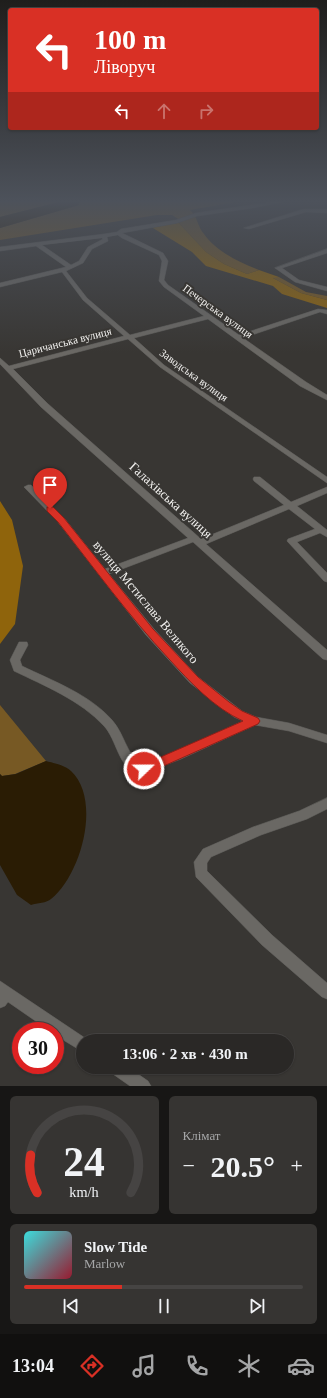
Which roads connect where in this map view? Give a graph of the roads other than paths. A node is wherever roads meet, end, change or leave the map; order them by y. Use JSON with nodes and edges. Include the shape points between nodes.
{"nodes":[{"id":1,"x":47,"y":252,"type":"edge"},
{"id":2,"x":88,"y":252,"type":"edge"},
{"id":3,"x":156,"y":252,"type":"edge"},
{"id":4,"x":325,"y":252,"type":"edge"},
{"id":5,"x":70,"y":267,"type":"junction"},
{"id":6,"x":63,"y":270,"type":"junction"},
{"id":7,"x":0,"y":285,"type":"edge"},
{"id":8,"x":327,"y":289,"type":"edge"},
{"id":9,"x":324,"y":311,"type":"edge"},
{"id":10,"x":208,"y":317,"type":"junction"},
{"id":11,"x":128,"y":338,"type":"junction"},
{"id":12,"x":238,"y":338,"type":"junction"},
{"id":13,"x":0,"y":360,"type":"edge"},
{"id":14,"x":8,"y":368,"type":"junction"},
{"id":15,"x":327,"y":398,"type":"edge"},
{"id":16,"x":257,"y":479,"type":"dead end"},
{"id":17,"x":327,"y":481,"type":"edge"},
{"id":18,"x":28,"y":487,"type":"dead end"},
{"id":19,"x":327,"y":490,"type":"edge"},
{"id":20,"x":291,"y":505,"type":"junction"},
{"id":21,"x":324,"y":531,"type":"edge"},
{"id":22,"x":197,"y":540,"type":"junction"},
{"id":23,"x":102,"y":573,"type":"junction"},
{"id":24,"x":327,"y":579,"type":"edge"},
{"id":25,"x":23,"y":645,"type":"dead end"},
{"id":26,"x":327,"y":656,"type":"edge"},
{"id":27,"x":254,"y":721,"type":"junction"},
{"id":28,"x":327,"y":739,"type":"edge"},
{"id":29,"x":327,"y":804,"type":"edge"},
{"id":30,"x":327,"y":992,"type":"edge"},
{"id":31,"x":2,"y":994,"type":"edge"},
{"id":32,"x":76,"y":1041,"type":"edge"},
{"id":33,"x":126,"y":1074,"type":"edge"},
{"id":34,"x":143,"y":1086,"type":"edge"}],
"edges":[{"from":1,"to":5,"type":"street"},
{"from":2,"to":5,"type":"street","via":[[81,262]]},
{"from":3,"to":10,"type":"street","name":"Печерська вулиця","via":[[165,261],[162,283]]},
{"from":4,"to":8,"type":"street","via":[[278,268],[298,281]]},
{"from":5,"to":6,"type":"street"},
{"from":6,"to":7,"type":"street"},
{"from":6,"to":11,"type":"street","name":"Заводська вулиця","via":[[85,299]]},
{"from":9,"to":12,"type":"street"},
{"from":10,"to":11,"type":"street","name":"Царичанська вулиця"},
{"from":10,"to":12,"type":"street","name":"Печерська вулиця"},
{"from":11,"to":14,"type":"street","name":"Царичанська вулиця"},
{"from":11,"to":17,"type":"street","name":"Заводська вулиця","via":[[162,366]]},
{"from":12,"to":15,"type":"street","name":"Печерська вулиця"},
{"from":13,"to":14,"type":"street","name":"Галахівська вулиця"},
{"from":14,"to":22,"type":"street","name":"Галахівська вулиця","via":[[44,405]]},
{"from":16,"to":20,"type":"street"},
{"from":18,"to":23,"type":"street","name":"вулиця Мстислава Великого","via":[[61,520]]},
{"from":19,"to":20,"type":"street"},
{"from":20,"to":21,"type":"street"},
{"from":20,"to":22,"type":"street"},
{"from":21,"to":24,"type":"street","via":[[291,541]]},
{"from":22,"to":23,"type":"street"},
{"from":22,"to":26,"type":"street","name":"Галахівська вулиця"},
{"from":23,"to":27,"type":"street","name":"вулиця Мстислава Великого","via":[[150,632],[194,680],[238,714]]},
{"from":25,"to":27,"type":"street","via":[[15,660],[18,668],[64,692],[109,724],[131,763],[139,770]]},
{"from":27,"to":28,"type":"street","name":"вулиця Мстислава Великого","via":[[289,727]]},
{"from":29,"to":30,"type":"street","via":[[207,853],[200,862],[201,873],[267,940]]},
{"from":31,"to":32,"type":"street"},
{"from":33,"to":34,"type":"street"}]}
